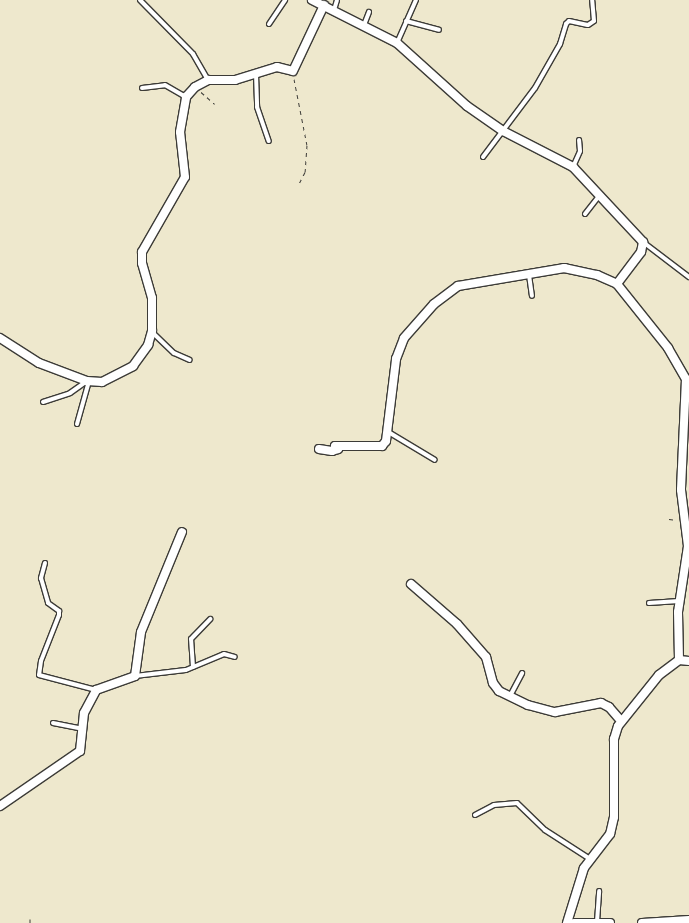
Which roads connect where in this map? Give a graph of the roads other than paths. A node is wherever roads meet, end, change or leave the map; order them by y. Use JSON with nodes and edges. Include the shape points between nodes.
{"nodes":[{"id":1,"x":140,"y":0,"type":"edge"},
{"id":2,"x":285,"y":0,"type":"edge"},
{"id":3,"x":312,"y":0,"type":"edge"},
{"id":4,"x":337,"y":0,"type":"edge"},
{"id":5,"x":416,"y":0,"type":"edge"},
{"id":6,"x":592,"y":0,"type":"edge"},
{"id":7,"x":324,"y":5,"type":"junction"},
{"id":8,"x":334,"y":10,"type":"junction"},
{"id":9,"x":369,"y":12,"type":"dead end"},
{"id":10,"x":406,"y":22,"type":"junction"},
{"id":11,"x":269,"y":24,"type":"dead end"},
{"id":12,"x":364,"y":25,"type":"junction"},
{"id":13,"x":439,"y":30,"type":"dead end"},
{"id":14,"x":397,"y":43,"type":"junction"},
{"id":15,"x":256,"y":72,"type":"junction"},
{"id":16,"x":208,"y":80,"type":"junction"},
{"id":17,"x":142,"y":88,"type":"dead end"},
{"id":18,"x":186,"y":97,"type":"junction"},
{"id":19,"x":503,"y":131,"type":"junction"},
{"id":20,"x":269,"y":140,"type":"dead end"},
{"id":21,"x":578,"y":140,"type":"dead end"},
{"id":22,"x":483,"y":157,"type":"dead end"},
{"id":23,"x":573,"y":167,"type":"junction"},
{"id":24,"x":599,"y":196,"type":"junction"},
{"id":25,"x":585,"y":214,"type":"dead end"},
{"id":26,"x":643,"y":242,"type":"junction"},
{"id":27,"x":529,"y":275,"type":"junction"},
{"id":28,"x":689,"y":277,"type":"edge"},
{"id":29,"x":618,"y":284,"type":"junction"},
{"id":30,"x":532,"y":296,"type":"dead end"},
{"id":31,"x":152,"y":331,"type":"junction"},
{"id":32,"x":0,"y":338,"type":"edge"},
{"id":33,"x":190,"y":360,"type":"dead end"},
{"id":34,"x":88,"y":381,"type":"junction"},
{"id":35,"x":688,"y":393,"type":"edge"},
{"id":36,"x":43,"y":402,"type":"dead end"},
{"id":37,"x":77,"y":424,"type":"dead end"},
{"id":38,"x":686,"y":426,"type":"edge"},
{"id":39,"x":390,"y":433,"type":"junction"},
{"id":40,"x":319,"y":449,"type":"dead end"},
{"id":41,"x":435,"y":460,"type":"dead end"},
{"id":42,"x":182,"y":532,"type":"dead end"},
{"id":43,"x":45,"y":563,"type":"dead end"},
{"id":44,"x":411,"y":584,"type":"dead end"},
{"id":45,"x":679,"y":601,"type":"junction"},
{"id":46,"x":649,"y":603,"type":"dead end"},
{"id":47,"x":210,"y":619,"type":"dead end"},
{"id":48,"x":235,"y":657,"type":"dead end"},
{"id":49,"x":679,"y":660,"type":"junction"},
{"id":50,"x":689,"y":661,"type":"edge"},
{"id":51,"x":193,"y":667,"type":"junction"},
{"id":52,"x":522,"y":673,"type":"dead end"},
{"id":53,"x":135,"y":676,"type":"junction"},
{"id":54,"x":96,"y":690,"type":"junction"},
{"id":55,"x":510,"y":696,"type":"junction"},
{"id":56,"x":621,"y":721,"type":"junction"},
{"id":57,"x":52,"y":723,"type":"dead end"},
{"id":58,"x":83,"y":728,"type":"junction"},
{"id":59,"x":0,"y":806,"type":"edge"},
{"id":60,"x":475,"y":815,"type":"dead end"},
{"id":61,"x":590,"y":859,"type":"junction"},
{"id":62,"x":599,"y":890,"type":"dead end"},
{"id":63,"x":689,"y":920,"type":"edge"},
{"id":64,"x":597,"y":922,"type":"edge"},
{"id":65,"x":567,"y":923,"type":"edge"},
{"id":66,"x":574,"y":923,"type":"edge"},
{"id":67,"x":610,"y":923,"type":"edge"},
{"id":68,"x":642,"y":923,"type":"edge"}],
"edges":[{"from":1,"to":16,"type":"lane","via":[[193,54]]},
{"from":2,"to":11,"type":"lane"},
{"from":3,"to":7,"type":"street"},
{"from":4,"to":8,"type":"lane"},
{"from":5,"to":10,"type":"lane"},
{"from":6,"to":19,"type":"lane","via":[[594,21],[588,25],[569,21],[566,24],[560,44],[535,88]]},
{"from":7,"to":8,"type":"street"},
{"from":7,"to":15,"type":"street","via":[[290,72],[277,66]]},
{"from":8,"to":12,"type":"street"},
{"from":9,"to":12,"type":"lane"},
{"from":10,"to":13,"type":"lane"},
{"from":10,"to":14,"type":"lane"},
{"from":12,"to":14,"type":"street"},
{"from":14,"to":19,"type":"street","via":[[446,90]]},
{"from":15,"to":16,"type":"street","via":[[234,80]]},
{"from":15,"to":20,"type":"lane","via":[[258,107]]},
{"from":16,"to":18,"type":"street"},
{"from":17,"to":18,"type":"lane","via":[[165,85]]},
{"from":18,"to":31,"type":"street","via":[[180,132],[185,177],[142,252],[152,298]]},
{"from":19,"to":22,"type":"lane"},
{"from":19,"to":23,"type":"street"},
{"from":21,"to":23,"type":"lane","via":[[580,151]]},
{"from":23,"to":24,"type":"street"},
{"from":24,"to":25,"type":"lane"},
{"from":24,"to":26,"type":"street"},
{"from":26,"to":28,"type":"lane"},
{"from":26,"to":29,"type":"street","via":[[641,252]]},
{"from":27,"to":29,"type":"street","via":[[564,268],[597,275]]},
{"from":27,"to":30,"type":"lane"},
{"from":27,"to":39,"type":"street","via":[[458,286],[420,318],[404,338],[396,359]]},
{"from":29,"to":35,"type":"street","via":[[682,370]]},
{"from":31,"to":33,"type":"lane","via":[[166,346]]},
{"from":31,"to":34,"type":"street","via":[[148,345],[133,366],[102,382]]},
{"from":32,"to":34,"type":"street","via":[[39,363]]},
{"from":34,"to":36,"type":"lane","via":[[70,393]]},
{"from":34,"to":37,"type":"lane"},
{"from":35,"to":38,"type":"street"},
{"from":38,"to":45,"type":"street","via":[[681,490],[688,546]]},
{"from":39,"to":40,"type":"street","via":[[382,446],[335,446],[338,450],[332,451]]},
{"from":39,"to":41,"type":"lane"},
{"from":42,"to":53,"type":"street","via":[[141,632]]},
{"from":43,"to":54,"type":"lane","via":[[40,578],[48,603],[59,611],[59,615],[41,661],[39,675]]},
{"from":44,"to":55,"type":"street","via":[[457,624],[486,657],[496,686]]},
{"from":45,"to":46,"type":"lane"},
{"from":45,"to":49,"type":"street"},
{"from":47,"to":51,"type":"lane","via":[[191,639]]},
{"from":48,"to":51,"type":"lane","via":[[224,654]]},
{"from":49,"to":50,"type":"street"},
{"from":49,"to":56,"type":"street","via":[[659,676]]},
{"from":51,"to":53,"type":"lane"},
{"from":52,"to":55,"type":"lane"},
{"from":53,"to":54,"type":"street"},
{"from":54,"to":58,"type":"street","via":[[86,708]]},
{"from":55,"to":56,"type":"street","via":[[528,705],[562,712],[601,703]]},
{"from":56,"to":61,"type":"street","via":[[614,739],[612,828],[608,840]]},
{"from":57,"to":58,"type":"lane"},
{"from":58,"to":59,"type":"street","via":[[82,747],[78,754]]},
{"from":60,"to":61,"type":"lane","via":[[494,805],[517,803],[545,830]]},
{"from":61,"to":65,"type":"street","via":[[584,868]]},
{"from":62,"to":64,"type":"lane"},
{"from":63,"to":68,"type":"street"},
{"from":64,"to":66,"type":"street"},
{"from":64,"to":67,"type":"street"}]}
